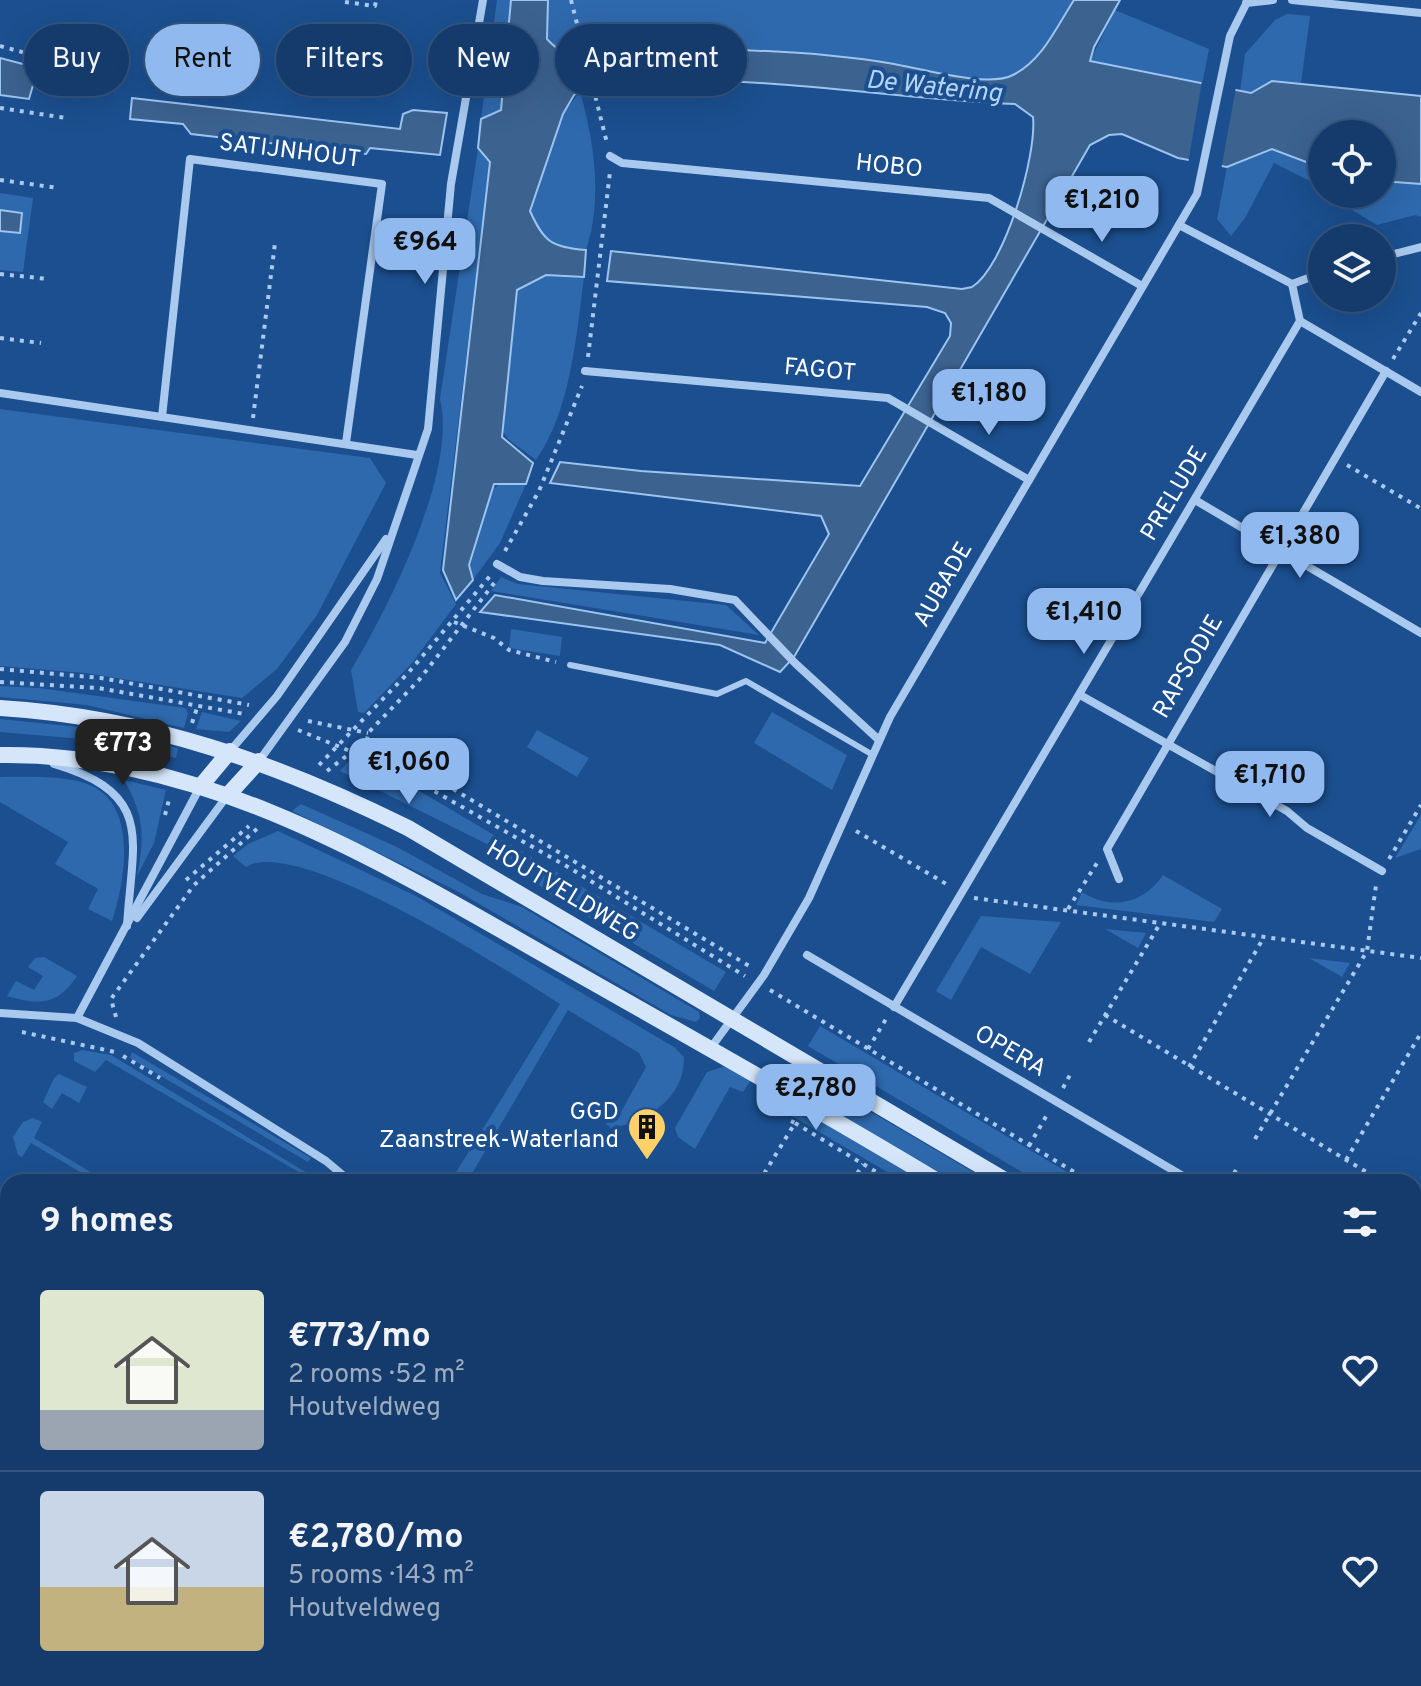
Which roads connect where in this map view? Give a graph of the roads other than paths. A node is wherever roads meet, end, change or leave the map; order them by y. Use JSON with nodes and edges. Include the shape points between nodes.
{"nodes":[{"id":1,"x":483,"y":0,"type":"edge"},
{"id":2,"x":1273,"y":0,"type":"edge"},
{"id":3,"x":1292,"y":0,"type":"edge"},
{"id":4,"x":1247,"y":2,"type":"edge"},
{"id":5,"x":1421,"y":13,"type":"edge"},
{"id":6,"x":610,"y":156,"type":"road end"},
{"id":7,"x":1179,"y":225,"type":"junction"},
{"id":8,"x":1421,"y":247,"type":"edge"},
{"id":9,"x":1396,"y":253,"type":"edge"},
{"id":10,"x":1308,"y":278,"type":"edge"},
{"id":11,"x":1292,"y":284,"type":"junction"},
{"id":12,"x":1142,"y":286,"type":"junction"},
{"id":13,"x":1300,"y":321,"type":"junction"},
{"id":14,"x":585,"y":371,"type":"dead end"},
{"id":15,"x":1386,"y":371,"type":"junction"},
{"id":16,"x":1421,"y":392,"type":"edge"},
{"id":17,"x":0,"y":393,"type":"edge"},
{"id":18,"x":162,"y":417,"type":"junction"},
{"id":19,"x":346,"y":443,"type":"junction"},
{"id":20,"x":417,"y":455,"type":"junction"},
{"id":21,"x":1029,"y":480,"type":"junction"},
{"id":22,"x":1195,"y":500,"type":"junction"},
{"id":23,"x":393,"y":529,"type":"junction"},
{"id":24,"x":1280,"y":550,"type":"junction"},
{"id":25,"x":501,"y":566,"type":"road end"},
{"id":26,"x":1421,"y":633,"type":"edge"},
{"id":27,"x":570,"y":665,"type":"road end"},
{"id":28,"x":1080,"y":695,"type":"junction"},
{"id":29,"x":0,"y":708,"type":"edge"},
{"id":30,"x":879,"y":740,"type":"junction"},
{"id":31,"x":1168,"y":743,"type":"junction"},
{"id":32,"x":230,"y":751,"type":"junction"},
{"id":33,"x":0,"y":755,"type":"edge"},
{"id":34,"x":24,"y":755,"type":"junction"},
{"id":35,"x":873,"y":755,"type":"junction"},
{"id":36,"x":259,"y":761,"type":"junction"},
{"id":37,"x":200,"y":787,"type":"junction"},
{"id":38,"x":227,"y":796,"type":"junction"},
{"id":39,"x":1382,"y":871,"type":"road end"},
{"id":40,"x":1119,"y":879,"type":"dead end"},
{"id":41,"x":126,"y":931,"type":"junction"},
{"id":42,"x":807,"y":955,"type":"dead end"},
{"id":43,"x":894,"y":1007,"type":"junction"},
{"id":44,"x":0,"y":1013,"type":"edge"},
{"id":45,"x":731,"y":1017,"type":"junction"},
{"id":46,"x":77,"y":1018,"type":"junction"},
{"id":47,"x":710,"y":1049,"type":"junction"},
{"id":48,"x":341,"y":1174,"type":"edge"},
{"id":49,"x":926,"y":1174,"type":"edge"},
{"id":50,"x":995,"y":1174,"type":"edge"},
{"id":51,"x":1179,"y":1174,"type":"edge"}],
"edges":[{"from":1,"to":20,"type":"street","via":[[451,184],[428,429]]},
{"from":2,"to":4,"type":"street"},
{"from":3,"to":5,"type":"street"},
{"from":4,"to":7,"type":"street","name":"AUBADE","via":[[1230,36],[1203,174]]},
{"from":6,"to":12,"type":"street","name":"HOBO","via":[[622,163],[989,198]]},
{"from":7,"to":11,"type":"street"},
{"from":7,"to":12,"type":"street","name":"AUBADE"},
{"from":8,"to":9,"type":"street"},
{"from":10,"to":11,"type":"street"},
{"from":11,"to":13,"type":"street"},
{"from":12,"to":21,"type":"street","name":"AUBADE"},
{"from":13,"to":15,"type":"street"},
{"from":13,"to":22,"type":"street","name":"PRELUDE"},
{"from":14,"to":21,"type":"street","name":"FAGOT","via":[[888,398]]},
{"from":15,"to":16,"type":"street"},
{"from":15,"to":24,"type":"street","name":"RAPSODIE"},
{"from":17,"to":18,"type":"street"},
{"from":18,"to":19,"type":"street"},
{"from":18,"to":19,"type":"street","name":"SATIJNHOUT","via":[[190,159],[382,184]]},
{"from":19,"to":20,"type":"street"},
{"from":20,"to":23,"type":"street"},
{"from":21,"to":30,"type":"street","name":"AUBADE"},
{"from":22,"to":24,"type":"street"},
{"from":22,"to":28,"type":"street","name":"PRELUDE"},
{"from":23,"to":32,"type":"street","via":[[266,709]]},
{"from":23,"to":36,"type":"street","via":[[377,579],[345,642]]},
{"from":24,"to":26,"type":"street"},
{"from":24,"to":31,"type":"street","name":"RAPSODIE"},
{"from":25,"to":30,"type":"street","via":[[543,581],[735,600]]},
{"from":27,"to":35,"type":"lane","via":[[717,694],[746,681]]},
{"from":28,"to":31,"type":"street"},
{"from":28,"to":43,"type":"street","name":"PRELUDE"},
{"from":29,"to":32,"type":"street","name":"HOUTVELDWEG","via":[[57,711]]},
{"from":30,"to":35,"type":"street","name":"AUBADE"},
{"from":31,"to":39,"type":"street"},
{"from":31,"to":40,"type":"street","name":"RAPSODIE","via":[[1107,849]]},
{"from":32,"to":36,"type":"street","name":"HOUTVELDWEG"},
{"from":32,"to":37,"type":"street"},
{"from":33,"to":34,"type":"street"},
{"from":34,"to":37,"type":"street","via":[[60,756]]},
{"from":34,"to":41,"type":"street","via":[[98,782],[125,803],[133,852]]},
{"from":35,"to":45,"type":"street","name":"AUBADE","via":[[809,898],[764,975]]},
{"from":36,"to":38,"type":"street"},
{"from":36,"to":45,"type":"street","name":"HOUTVELDWEG","via":[[408,828]]},
{"from":37,"to":38,"type":"street"},
{"from":37,"to":41,"type":"street"},
{"from":38,"to":41,"type":"street"},
{"from":38,"to":47,"type":"street","via":[[386,866]]},
{"from":41,"to":46,"type":"street"},
{"from":42,"to":43,"type":"street","name":"OPERA"},
{"from":43,"to":51,"type":"street","name":"OPERA"},
{"from":44,"to":46,"type":"street"},
{"from":45,"to":47,"type":"street"},
{"from":45,"to":50,"type":"street","name":"HOUTVELDWEG"},
{"from":46,"to":48,"type":"street","via":[[138,1043]]},
{"from":47,"to":49,"type":"street"}]}
